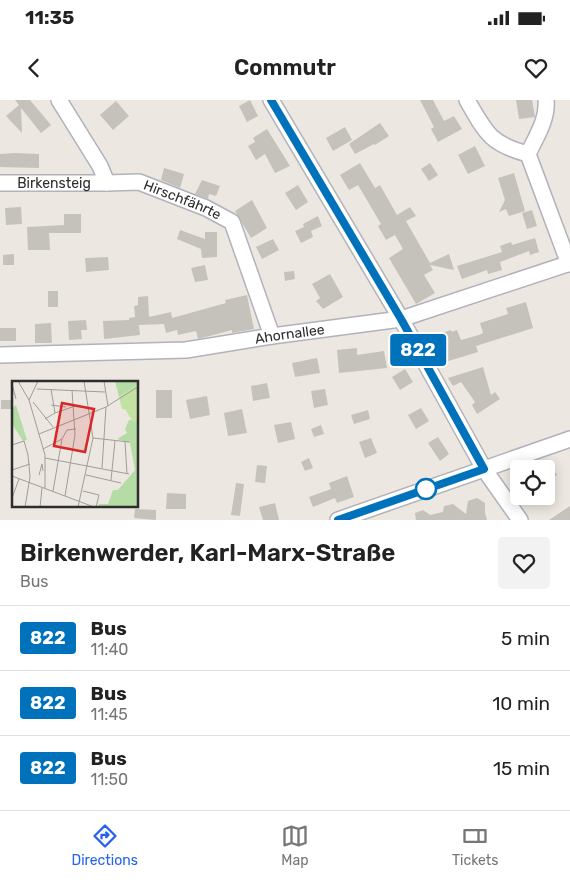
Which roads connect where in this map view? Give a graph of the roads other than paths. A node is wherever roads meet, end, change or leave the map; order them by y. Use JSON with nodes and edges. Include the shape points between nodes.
{"nodes":[{"id":1,"x":59,"y":100,"type":"edge"},
{"id":2,"x":271,"y":100,"type":"edge"},
{"id":3,"x":467,"y":100,"type":"edge"},
{"id":4,"x":546,"y":100,"type":"edge"},
{"id":5,"x":528,"y":154,"type":"junction"},
{"id":6,"x":0,"y":183,"type":"edge"},
{"id":7,"x":107,"y":183,"type":"junction"},
{"id":8,"x":569,"y":264,"type":"edge"},
{"id":9,"x":401,"y":319,"type":"junction"},
{"id":10,"x":272,"y":336,"type":"junction"},
{"id":11,"x":0,"y":355,"type":"edge"},
{"id":12,"x":570,"y":439,"type":"edge"},
{"id":13,"x":484,"y":469,"type":"junction"},
{"id":14,"x":338,"y":520,"type":"edge"},
{"id":15,"x":520,"y":520,"type":"edge"}],
"edges":[{"from":1,"to":7,"type":"street"},
{"from":2,"to":9,"type":"street"},
{"from":3,"to":5,"type":"street","via":[[493,140]]},
{"from":4,"to":5,"type":"street","via":[[542,126]]},
{"from":5,"to":8,"type":"street"},
{"from":6,"to":7,"type":"street","name":"Birkensteig"},
{"from":7,"to":10,"type":"street","name":"Hirschfährte","via":[[139,182],[206,208],[232,222]]},
{"from":8,"to":9,"type":"street","name":"Ahornallee"},
{"from":9,"to":10,"type":"street","name":"Ahornallee"},
{"from":9,"to":13,"type":"street"},
{"from":10,"to":11,"type":"street","name":"Ahornallee","via":[[186,350]]},
{"from":12,"to":13,"type":"street"},
{"from":13,"to":14,"type":"street"},
{"from":13,"to":15,"type":"street"}]}
